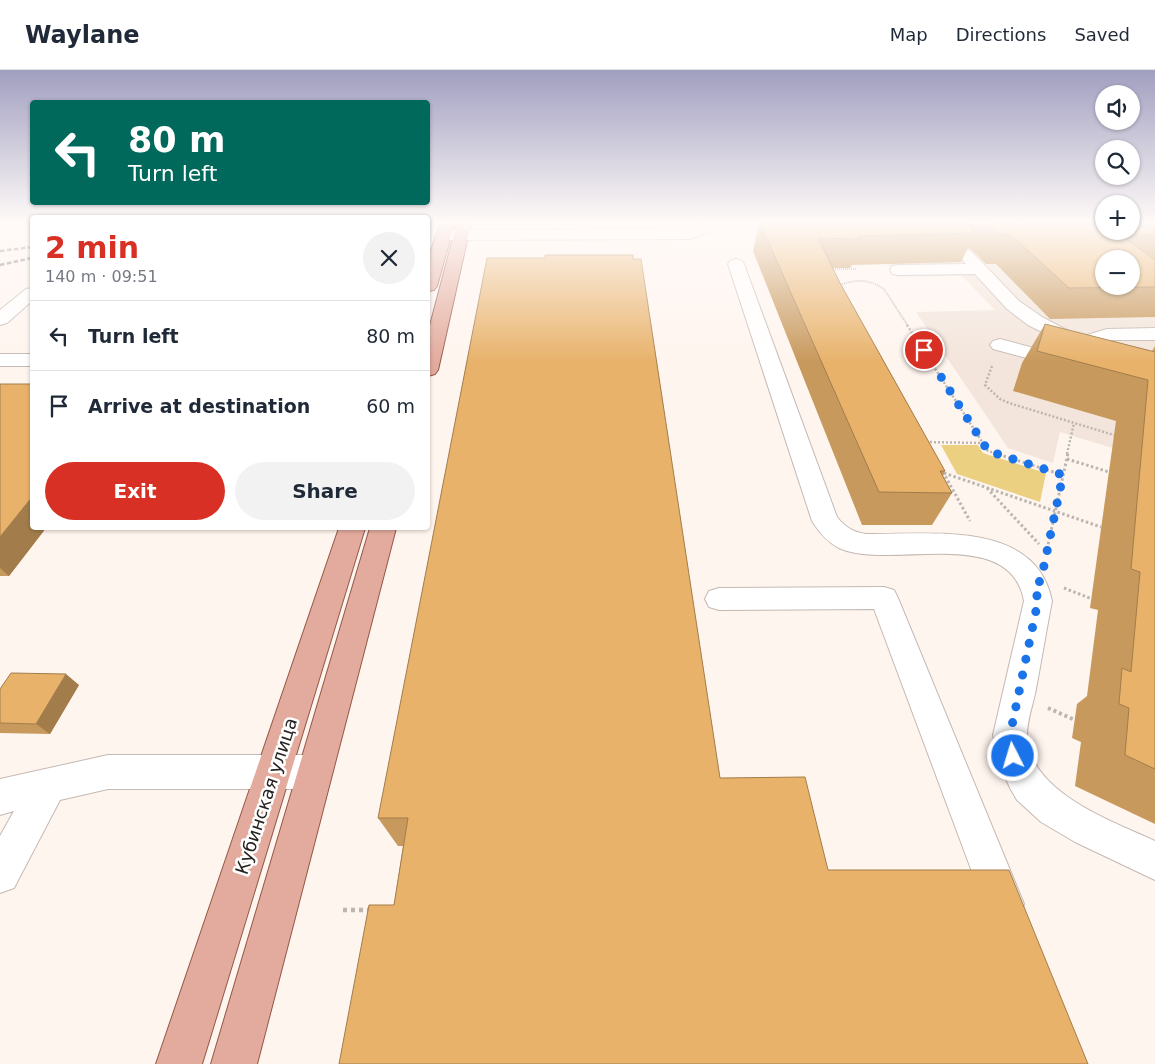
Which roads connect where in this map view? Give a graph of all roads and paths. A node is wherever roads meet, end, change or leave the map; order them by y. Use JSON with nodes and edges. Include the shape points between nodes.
{"nodes":[{"id":1,"x":453,"y":269,"type":"edge"},
{"id":2,"x":738,"y":269,"type":"edge"},
{"id":3,"x":831,"y":269,"type":"edge"},
{"id":4,"x":923,"y":269,"type":"edge"},
{"id":5,"x":980,"y":269,"type":"edge"},
{"id":6,"x":898,"y":270,"type":"edge"},
{"id":7,"x":834,"y":275,"type":"edge"},
{"id":8,"x":837,"y":280,"type":"edge"},
{"id":9,"x":840,"y":285,"type":"junction"},
{"id":10,"x":430,"y":286,"type":"edge"},
{"id":11,"x":449,"y":286,"type":"junction"},
{"id":12,"x":844,"y":293,"type":"edge"},
{"id":13,"x":30,"y":295,"type":"edge"},
{"id":14,"x":0,"y":319,"type":"edge"},
{"id":15,"x":1155,"y":334,"type":"edge"},
{"id":16,"x":1081,"y":344,"type":"junction"},
{"id":17,"x":1000,"y":345,"type":"joint"},
{"id":18,"x":1100,"y":353,"type":"edge"},
{"id":19,"x":0,"y":360,"type":"edge"},
{"id":20,"x":30,"y":360,"type":"edge"},
{"id":21,"x":430,"y":360,"type":"edge"},
{"id":22,"x":1082,"y":367,"type":"edge"},
{"id":23,"x":1074,"y":423,"type":"junction"},
{"id":24,"x":923,"y":435,"type":"edge"},
{"id":25,"x":1120,"y":436,"type":"dead end"},
{"id":26,"x":919,"y":442,"type":"edge"},
{"id":27,"x":927,"y":442,"type":"junction"},
{"id":28,"x":983,"y":442,"type":"junction"},
{"id":29,"x":931,"y":450,"type":"edge"},
{"id":30,"x":1066,"y":458,"type":"junction"},
{"id":31,"x":940,"y":465,"type":"edge"},
{"id":32,"x":1109,"y":472,"type":"dead end"},
{"id":33,"x":944,"y":473,"type":"junction"},
{"id":34,"x":1063,"y":475,"type":"junction"},
{"id":35,"x":944,"y":488,"type":"edge"},
{"id":36,"x":952,"y":488,"type":"junction"},
{"id":37,"x":986,"y":488,"type":"junction"},
{"id":38,"x":1055,"y":512,"type":"junction"},
{"id":39,"x":1101,"y":528,"type":"dead end"},
{"id":40,"x":351,"y":530,"type":"edge"},
{"id":41,"x":382,"y":530,"type":"edge"},
{"id":42,"x":985,"y":548,"type":"junction"},
{"id":43,"x":1047,"y":552,"type":"junction"},
{"id":44,"x":1035,"y":586,"type":"junction"},
{"id":45,"x":719,"y":599,"type":"dead end"},
{"id":46,"x":315,"y":772,"type":"junction"},
{"id":47,"x":273,"y":773,"type":"junction"},
{"id":48,"x":49,"y":785,"type":"junction"},
{"id":49,"x":0,"y":797,"type":"edge"},
{"id":50,"x":1155,"y":860,"type":"edge"},
{"id":51,"x":0,"y":874,"type":"edge"},
{"id":52,"x":343,"y":910,"type":"dead end"},
{"id":53,"x":377,"y":910,"type":"edge"},
{"id":54,"x":1016,"y":934,"type":"edge"},
{"id":55,"x":179,"y":1064,"type":"edge"},
{"id":56,"x":234,"y":1064,"type":"edge"}],
"edges":[{"from":1,"to":11,"type":"main road"},
{"from":2,"to":42,"type":"street","via":[[825,521],[834,532],[848,541],[866,544]]},
{"from":3,"to":7,"type":"path"},
{"from":4,"to":6,"type":"street"},
{"from":5,"to":16,"type":"street","via":[[1014,305],[1035,321]]},
{"from":8,"to":9,"type":"path"},
{"from":9,"to":12,"type":"path"},
{"from":9,"to":28,"type":"path","via":[[859,279],[874,282],[884,289]]},
{"from":10,"to":11,"type":"street"},
{"from":11,"to":21,"type":"main road"},
{"from":13,"to":14,"type":"street"},
{"from":15,"to":16,"type":"street","via":[[1103,335]]},
{"from":16,"to":18,"type":"street"},
{"from":17,"to":22,"type":"street"},
{"from":17,"to":23,"type":"path","via":[[984,385],[1010,404]]},
{"from":19,"to":20,"type":"street"},
{"from":23,"to":25,"type":"path"},
{"from":23,"to":30,"type":"path"},
{"from":24,"to":27,"type":"path"},
{"from":26,"to":27,"type":"path"},
{"from":27,"to":28,"type":"path"},
{"from":27,"to":29,"type":"path"},
{"from":28,"to":34,"type":"path","via":[[988,451]]},
{"from":30,"to":32,"type":"path"},
{"from":30,"to":34,"type":"path"},
{"from":31,"to":33,"type":"path"},
{"from":33,"to":36,"type":"path"},
{"from":33,"to":37,"type":"path"},
{"from":34,"to":38,"type":"path"},
{"from":35,"to":36,"type":"path"},
{"from":36,"to":42,"type":"path"},
{"from":37,"to":38,"type":"path"},
{"from":37,"to":43,"type":"path"},
{"from":38,"to":39,"type":"path"},
{"from":38,"to":43,"type":"path"},
{"from":40,"to":47,"type":"main road","name":"Кубинская улица"},
{"from":41,"to":46,"type":"main road"},
{"from":42,"to":44,"type":"street","via":[[1006,556],[1018,565]]},
{"from":43,"to":44,"type":"path","via":[[1041,580]]},
{"from":44,"to":50,"type":"street","via":[[1038,601],[1010,735],[1013,756],[1030,788],[1055,811]]},
{"from":45,"to":54,"type":"street","via":[[884,598]]},
{"from":46,"to":47,"type":"street"},
{"from":46,"to":56,"type":"main road"},
{"from":47,"to":48,"type":"street","via":[[108,772]]},
{"from":47,"to":55,"type":"main road","name":"Кубинская улица"},
{"from":48,"to":49,"type":"street"},
{"from":48,"to":51,"type":"street"},
{"from":52,"to":53,"type":"path"}]}
